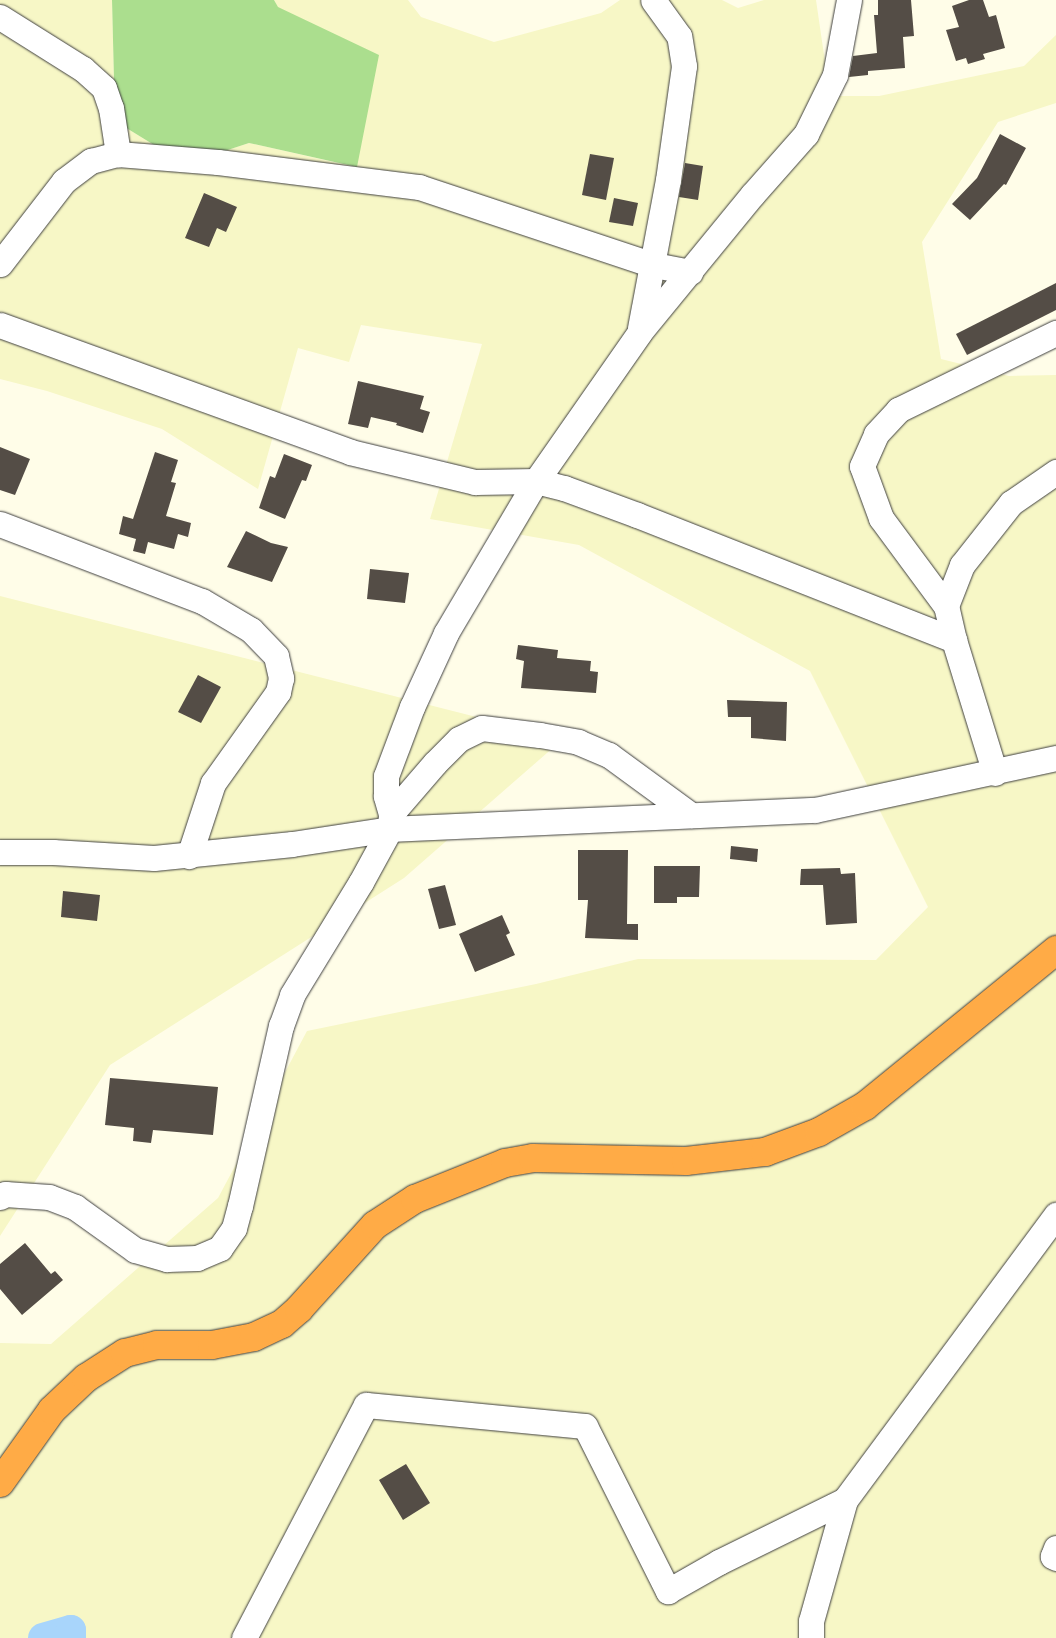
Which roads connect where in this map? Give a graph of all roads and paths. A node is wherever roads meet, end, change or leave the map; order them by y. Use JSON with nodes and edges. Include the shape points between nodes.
{"nodes":[{"id":1,"x":653,"y":0,"type":"edge"},
{"id":2,"x":849,"y":0,"type":"edge"},
{"id":3,"x":0,"y":17,"type":"edge"},
{"id":4,"x":118,"y":154,"type":"junction"},
{"id":5,"x":0,"y":264,"type":"edge"},
{"id":6,"x":654,"y":265,"type":"junction"},
{"id":7,"x":690,"y":272,"type":"junction"},
{"id":8,"x":0,"y":325,"type":"edge"},
{"id":9,"x":640,"y":332,"type":"junction"},
{"id":10,"x":1056,"y":333,"type":"edge"},
{"id":11,"x":1056,"y":472,"type":"edge"},
{"id":12,"x":536,"y":481,"type":"junction"},
{"id":13,"x":0,"y":524,"type":"edge"},
{"id":14,"x":946,"y":606,"type":"junction"},
{"id":15,"x":954,"y":640,"type":"junction"},
{"id":16,"x":1056,"y":758,"type":"edge"},
{"id":17,"x":995,"y":773,"type":"junction"},
{"id":18,"x":691,"y":815,"type":"junction"},
{"id":19,"x":390,"y":822,"type":"junction"},
{"id":20,"x":0,"y":852,"type":"edge"},
{"id":21,"x":189,"y":856,"type":"junction"},
{"id":22,"x":1056,"y":950,"type":"edge"},
{"id":23,"x":0,"y":1197,"type":"edge"},
{"id":24,"x":1056,"y":1215,"type":"edge"},
{"id":25,"x":0,"y":1483,"type":"edge"},
{"id":26,"x":844,"y":1500,"type":"junction"},
{"id":27,"x":244,"y":1638,"type":"edge"},
{"id":28,"x":811,"y":1638,"type":"edge"}],
"edges":[{"from":1,"to":6,"type":"street","via":[[678,36],[684,66]]},
{"from":2,"to":7,"type":"street","via":[[835,75],[806,134]]},
{"from":3,"to":4,"type":"street","via":[[83,69],[104,88],[111,108]]},
{"from":4,"to":5,"type":"street","via":[[91,161],[64,181]]},
{"from":4,"to":6,"type":"street","via":[[218,162],[419,187]]},
{"from":6,"to":7,"type":"street"},
{"from":6,"to":9,"type":"street"},
{"from":7,"to":9,"type":"street"},
{"from":8,"to":12,"type":"street","via":[[350,452],[475,482]]},
{"from":9,"to":12,"type":"street"},
{"from":10,"to":14,"type":"street","via":[[898,410],[876,434],[862,466],[881,518]]},
{"from":11,"to":14,"type":"street","via":[[1011,503],[962,565]]},
{"from":12,"to":15,"type":"street","via":[[628,512]]},
{"from":12,"to":19,"type":"street","via":[[446,633],[412,707],[386,776]]},
{"from":13,"to":21,"type":"street","via":[[202,601],[251,630],[276,656],[281,678],[278,692],[213,782]]},
{"from":14,"to":15,"type":"street"},
{"from":15,"to":17,"type":"street"},
{"from":16,"to":17,"type":"street"},
{"from":17,"to":18,"type":"street","via":[[815,810]]},
{"from":18,"to":19,"type":"street"},
{"from":18,"to":19,"type":"street","via":[[609,755],[578,742],[482,728],[459,739],[435,763]]},
{"from":19,"to":21,"type":"street","via":[[292,844]]},
{"from":19,"to":23,"type":"street","via":[[361,882],[292,995],[281,1026],[234,1228],[220,1248],[197,1258],[167,1259],[135,1250],[75,1206],[49,1197],[5,1194]]},
{"from":20,"to":21,"type":"street","via":[[154,858]]},
{"from":22,"to":25,"type":"highway","via":[[865,1106],[819,1132],[765,1152],[686,1161],[533,1158],[505,1163],[415,1199],[375,1225],[299,1310],[282,1324],[254,1337],[212,1344],[157,1345],[126,1353],[86,1378],[52,1410]]},
{"from":24,"to":26,"type":"street"},
{"from":26,"to":27,"type":"street","via":[[668,1591],[585,1426],[366,1405]]},
{"from":26,"to":28,"type":"street","via":[[811,1621]]}]}
